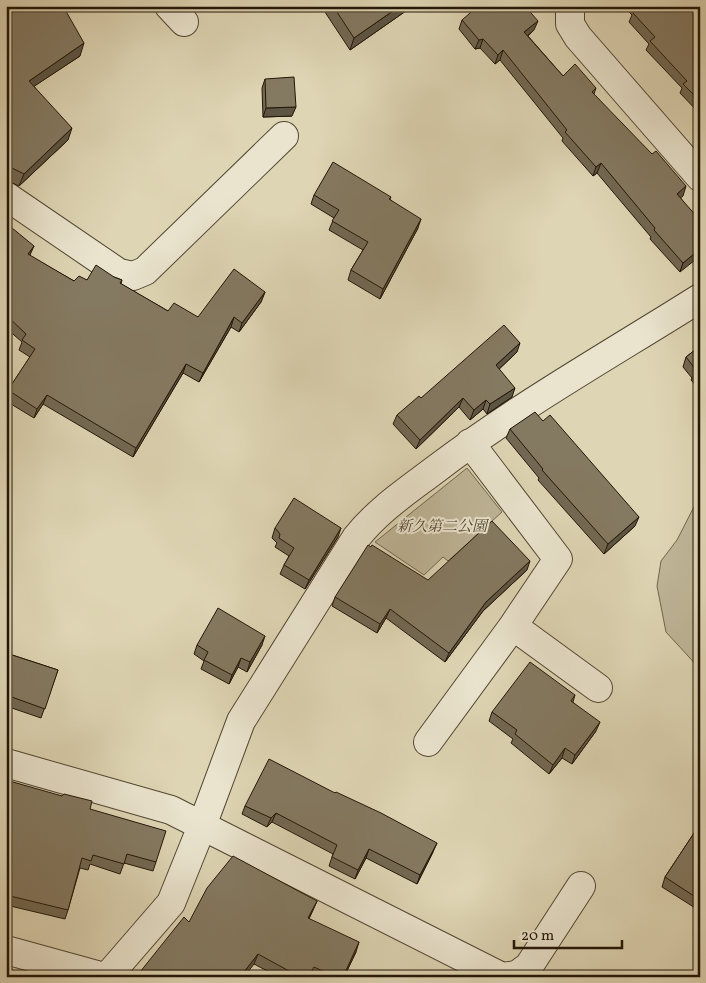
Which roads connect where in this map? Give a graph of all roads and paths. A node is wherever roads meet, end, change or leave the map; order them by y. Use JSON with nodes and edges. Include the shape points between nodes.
{"nodes":[{"id":1,"x":570,"y":6,"type":"edge"},
{"id":2,"x":284,"y":136,"type":"dead end"},
{"id":3,"x":700,"y":177,"type":"edge"},
{"id":4,"x":6,"y":196,"type":"edge"},
{"id":5,"x":700,"y":298,"type":"edge"},
{"id":6,"x":470,"y":443,"type":"junction"},
{"id":7,"x":513,"y":626,"type":"junction"},
{"id":8,"x":598,"y":688,"type":"dead end"},
{"id":9,"x":428,"y":742,"type":"dead end"},
{"id":10,"x":6,"y":763,"type":"edge"},
{"id":11,"x":202,"y":826,"type":"junction"},
{"id":12,"x":581,"y":886,"type":"dead end"},
{"id":13,"x":6,"y":950,"type":"edge"},
{"id":14,"x":700,"y":968,"type":"edge"},
{"id":15,"x":104,"y":977,"type":"edge"},
{"id":16,"x":107,"y":977,"type":"edge"},
{"id":17,"x":690,"y":977,"type":"edge"}],
"edges":[{"from":1,"to":3,"type":"street","via":[[570,24],[578,37]]},
{"from":2,"to":4,"type":"street","via":[[145,271],[133,276],[119,272]]},
{"from":5,"to":6,"type":"street"},
{"from":6,"to":7,"type":"street","via":[[558,559]]},
{"from":6,"to":11,"type":"street","via":[[386,507],[367,523],[356,538],[241,721]]},
{"from":7,"to":8,"type":"street"},
{"from":7,"to":9,"type":"street"},
{"from":10,"to":11,"type":"street","via":[[171,810]]},
{"from":11,"to":12,"type":"street","via":[[502,977],[517,975],[529,966]]},
{"from":11,"to":16,"type":"street","via":[[171,903]]},
{"from":13,"to":15,"type":"street"},
{"from":14,"to":17,"type":"path"}]}
